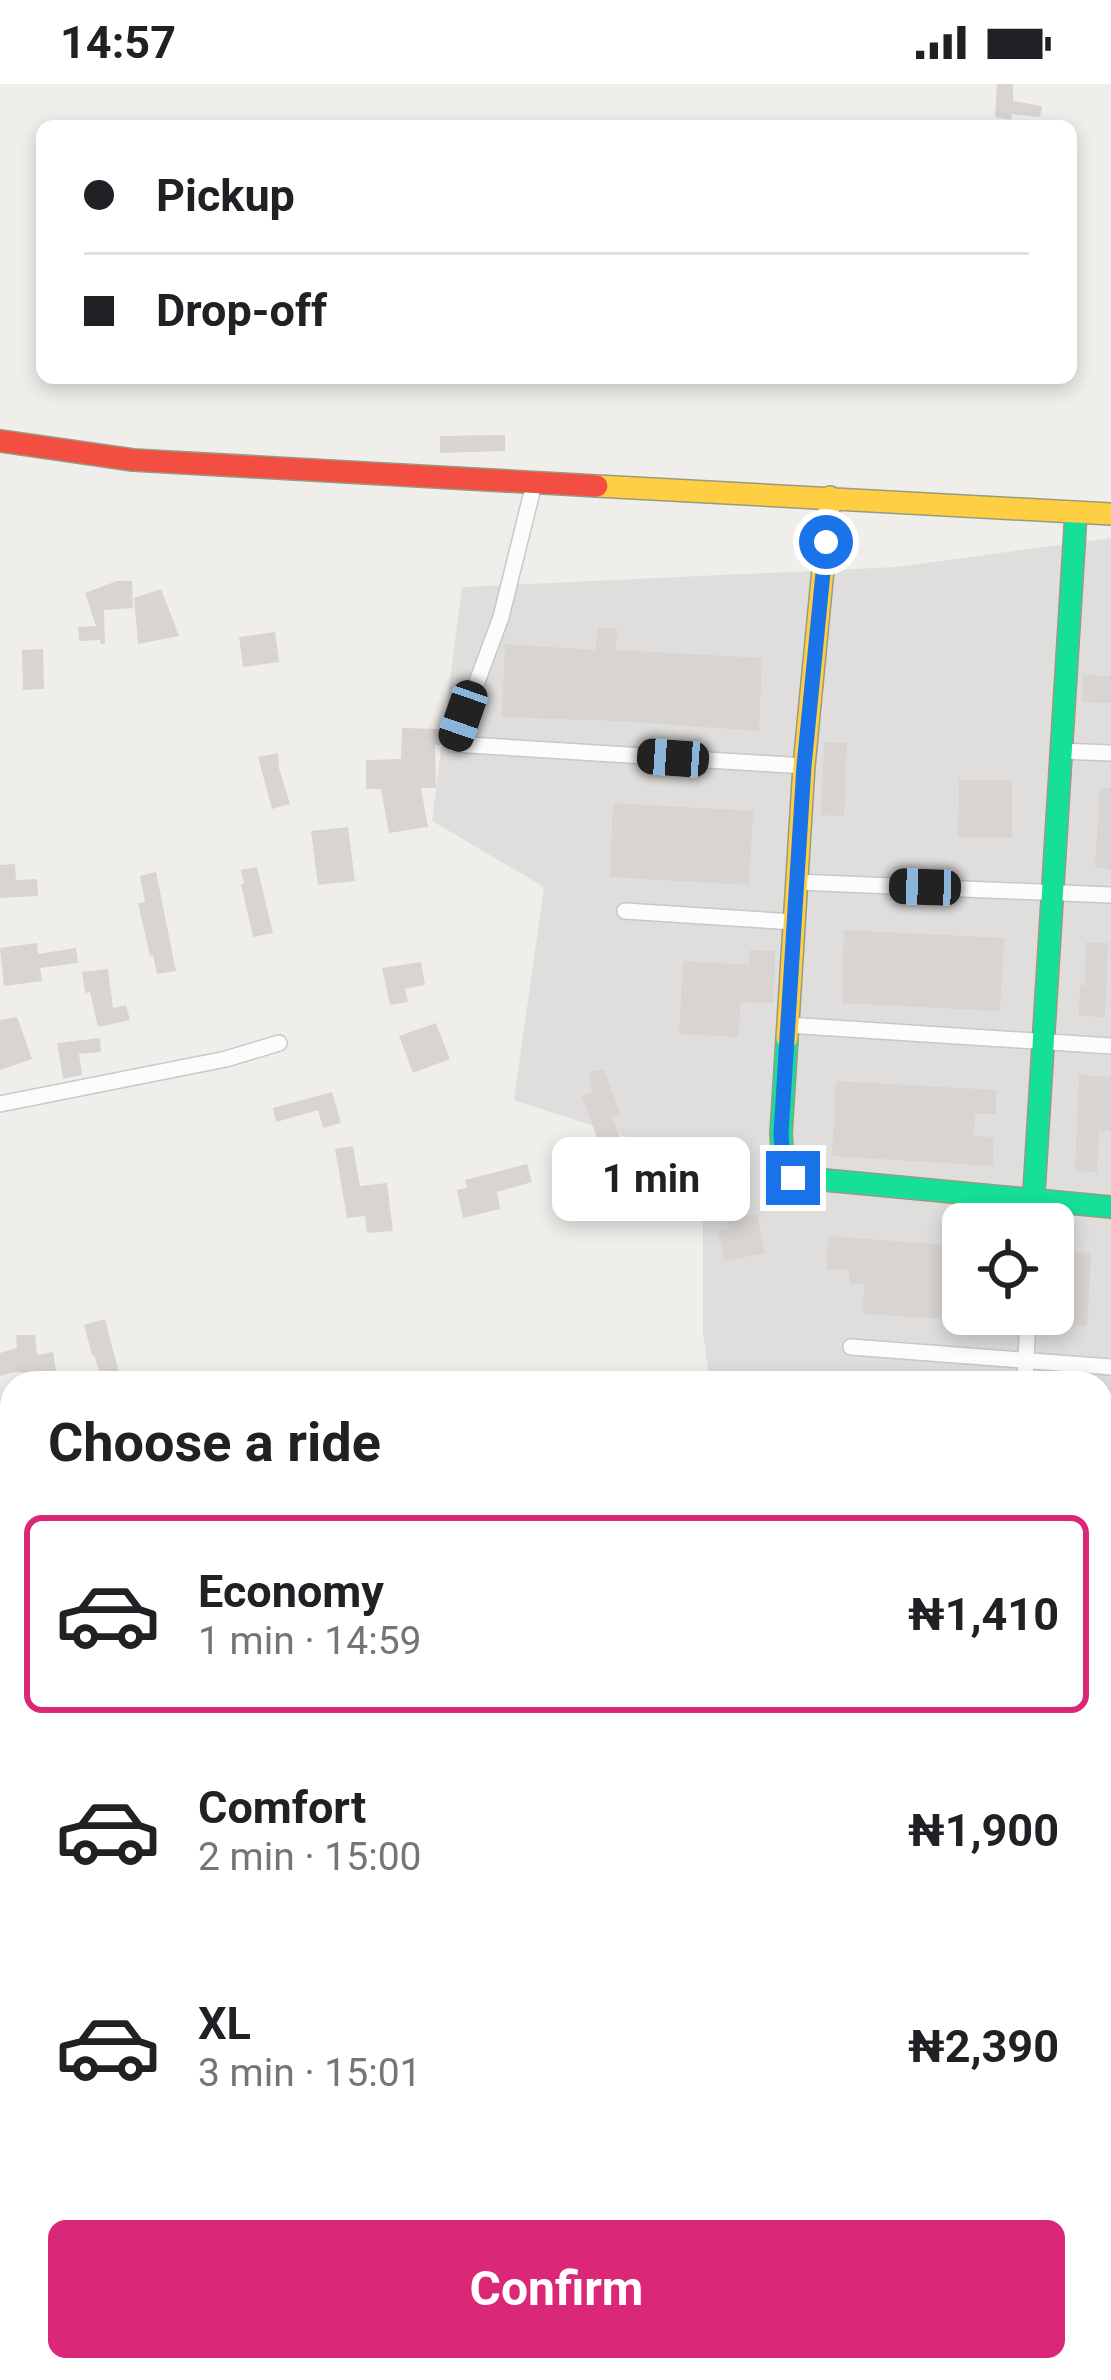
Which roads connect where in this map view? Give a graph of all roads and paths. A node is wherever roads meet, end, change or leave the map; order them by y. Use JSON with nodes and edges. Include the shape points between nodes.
{"nodes":[{"id":1,"x":0,"y":441,"type":"edge"},
{"id":2,"x":535,"y":480,"type":"junction"},
{"id":3,"x":830,"y":497,"type":"junction"},
{"id":4,"x":1076,"y":513,"type":"junction"},
{"id":5,"x":1111,"y":514,"type":"edge"},
{"id":6,"x":1059,"y":751,"type":"junction"},
{"id":7,"x":1111,"y":753,"type":"edge"},
{"id":8,"x":804,"y":766,"type":"junction"},
{"id":9,"x":796,"y":882,"type":"junction"},
{"id":10,"x":1053,"y":893,"type":"junction"},
{"id":11,"x":1111,"y":896,"type":"edge"},
{"id":12,"x":625,"y":911,"type":"dead end"},
{"id":13,"x":794,"y":922,"type":"junction"},
{"id":14,"x":787,"y":1024,"type":"junction"},
{"id":15,"x":1043,"y":1042,"type":"junction"},
{"id":16,"x":279,"y":1043,"type":"dead end"},
{"id":17,"x":1111,"y":1046,"type":"edge"},
{"id":18,"x":0,"y":1104,"type":"edge"},
{"id":19,"x":1034,"y":1200,"type":"junction"},
{"id":20,"x":1034,"y":1203,"type":"edge"},
{"id":21,"x":1111,"y":1207,"type":"edge"},
{"id":22,"x":1027,"y":1335,"type":"edge"},
{"id":23,"x":851,"y":1347,"type":"dead end"},
{"id":24,"x":1026,"y":1362,"type":"junction"},
{"id":25,"x":1111,"y":1367,"type":"edge"},
{"id":26,"x":1026,"y":1371,"type":"edge"}],
"edges":[{"from":1,"to":2,"type":"street","via":[[134,460]]},
{"from":2,"to":3,"type":"street"},
{"from":2,"to":8,"type":"street","via":[[501,617],[454,743]]},
{"from":3,"to":4,"type":"street"},
{"from":3,"to":8,"type":"street"},
{"from":4,"to":5,"type":"street"},
{"from":4,"to":6,"type":"street"},
{"from":6,"to":7,"type":"street"},
{"from":6,"to":10,"type":"street"},
{"from":8,"to":9,"type":"street"},
{"from":9,"to":10,"type":"street"},
{"from":9,"to":13,"type":"street"},
{"from":10,"to":11,"type":"street"},
{"from":10,"to":15,"type":"street"},
{"from":12,"to":13,"type":"street"},
{"from":13,"to":14,"type":"street"},
{"from":14,"to":15,"type":"street"},
{"from":14,"to":19,"type":"street","via":[[781,1134],[793,1178]]},
{"from":15,"to":17,"type":"street"},
{"from":15,"to":19,"type":"street"},
{"from":16,"to":18,"type":"street"},
{"from":19,"to":20,"type":"street"},
{"from":19,"to":21,"type":"street"},
{"from":22,"to":24,"type":"street"},
{"from":23,"to":24,"type":"street"},
{"from":24,"to":25,"type":"street"},
{"from":24,"to":26,"type":"street"}]}
